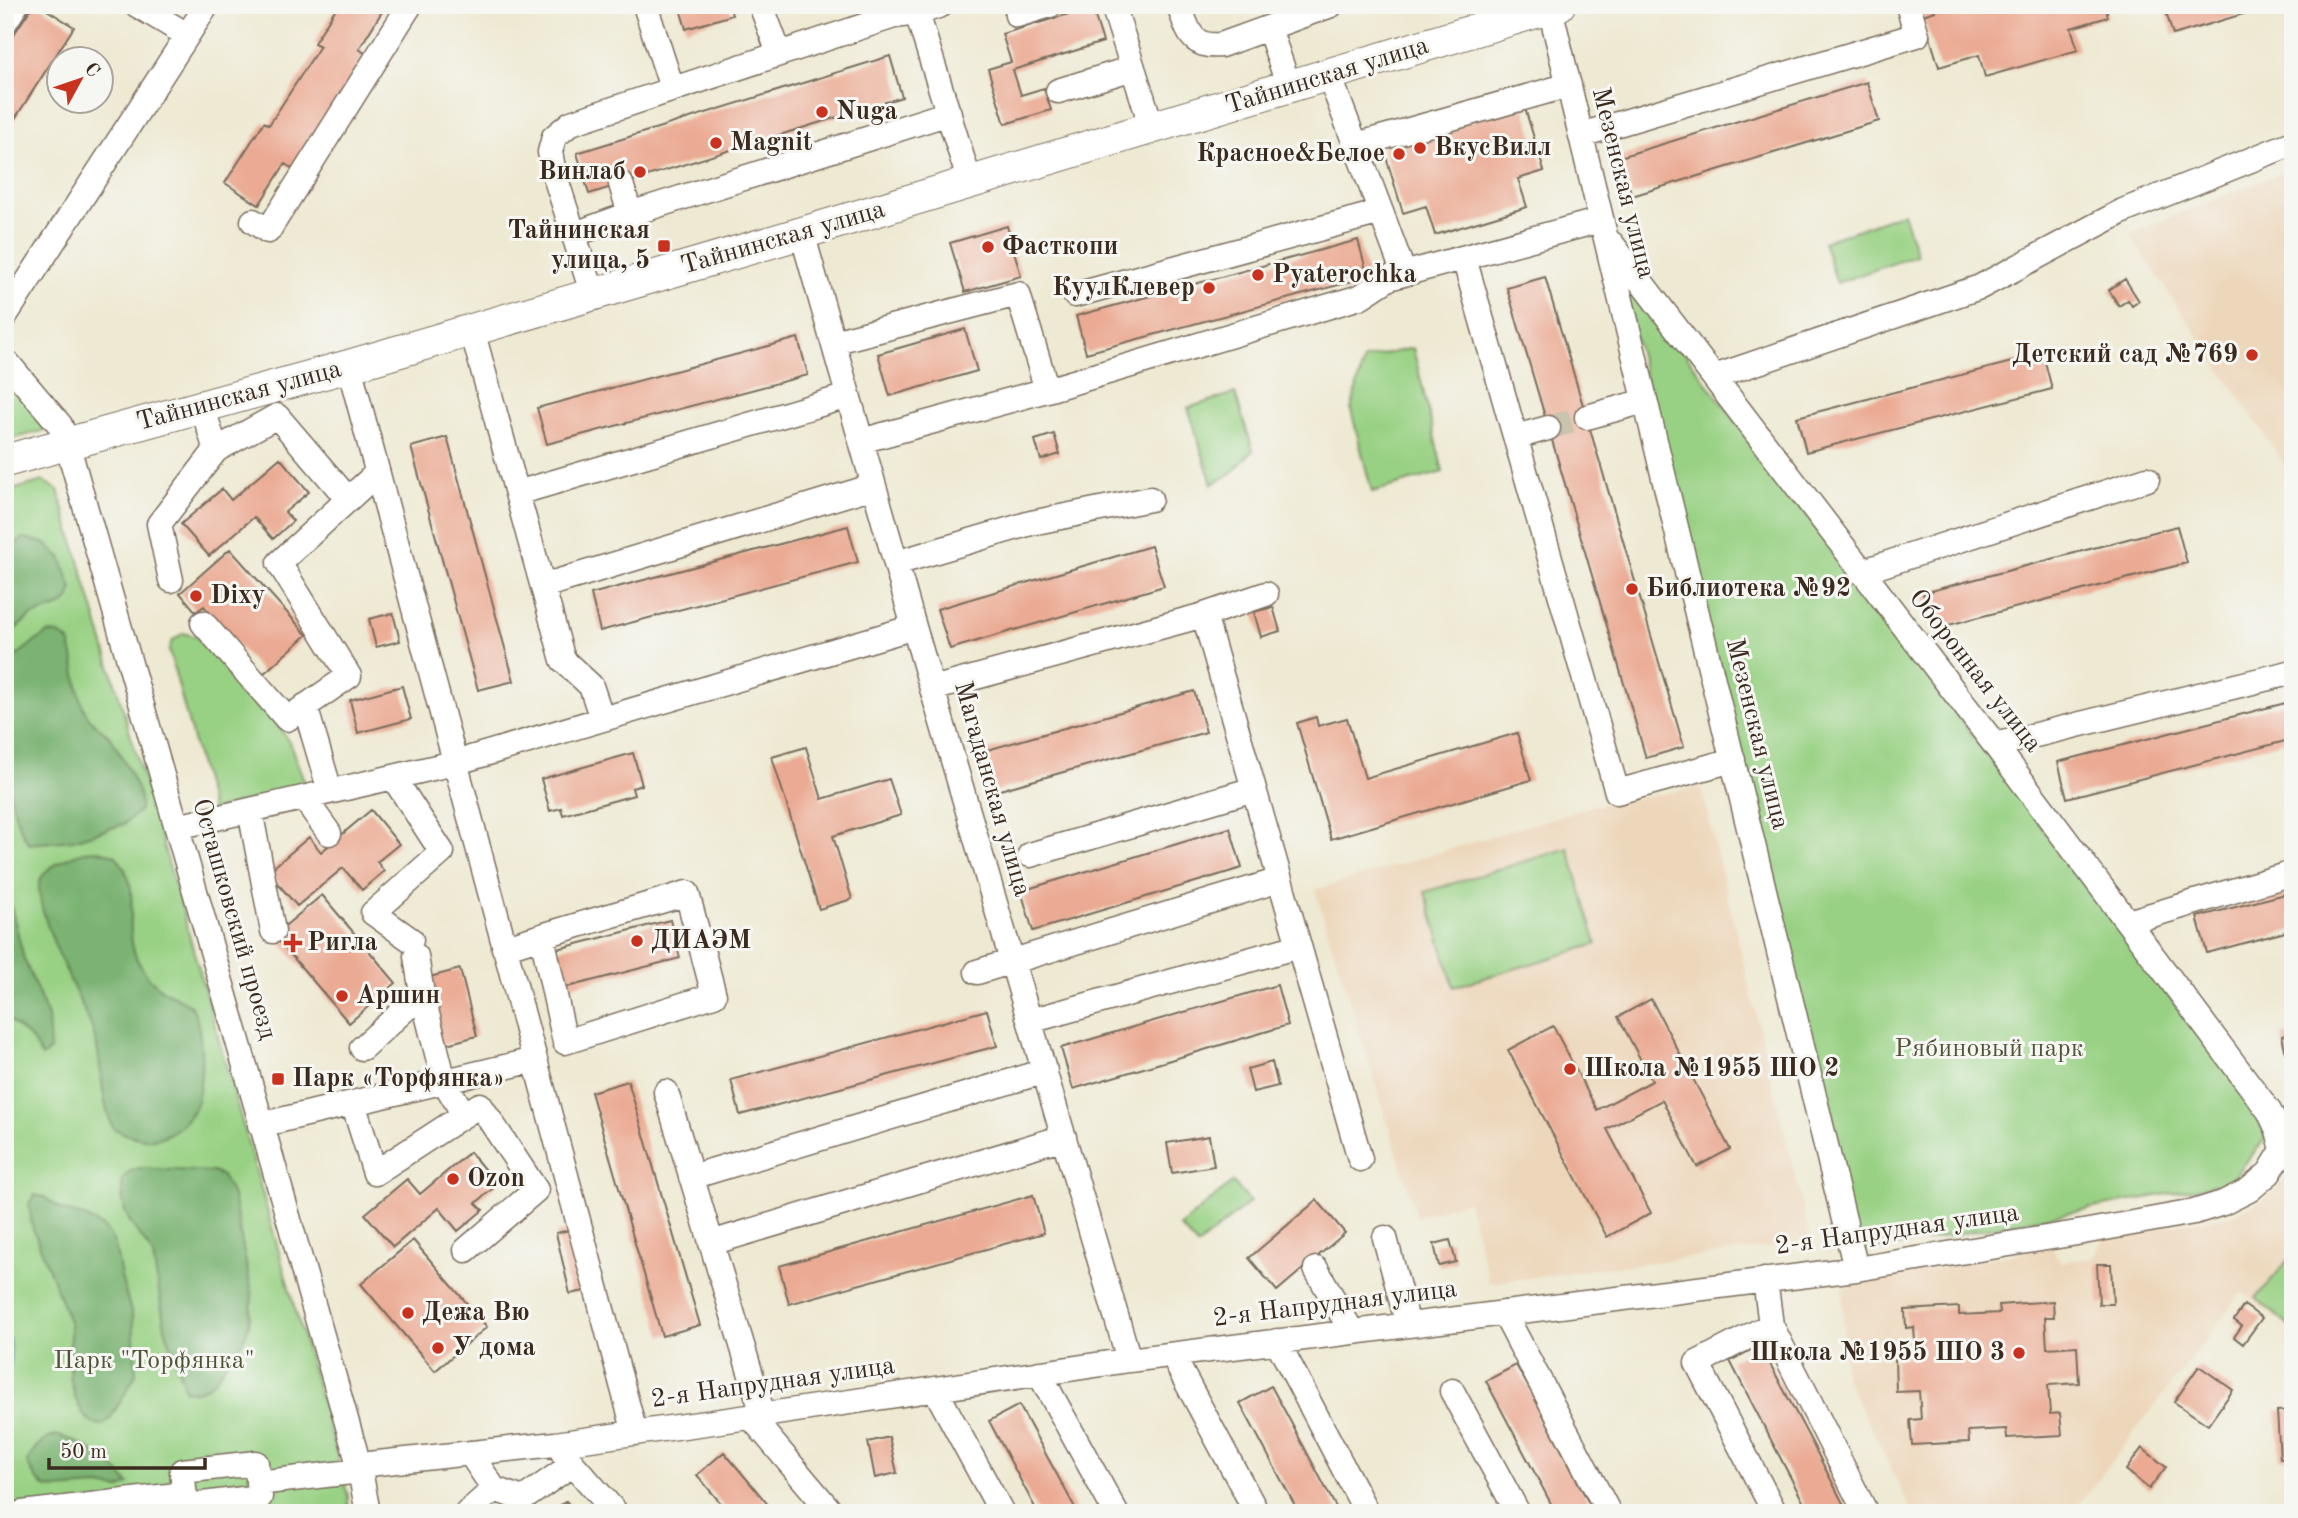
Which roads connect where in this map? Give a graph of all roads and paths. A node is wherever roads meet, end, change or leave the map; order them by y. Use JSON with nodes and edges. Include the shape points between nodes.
{"nodes":[{"id":1,"x":16,"y":5,"type":"edge"},
{"id":2,"x":137,"y":5,"type":"edge"},
{"id":3,"x":207,"y":5,"type":"edge"},
{"id":4,"x":410,"y":5,"type":"edge"},
{"id":5,"x":645,"y":5,"type":"edge"},
{"id":6,"x":761,"y":5,"type":"edge"},
{"id":7,"x":941,"y":5,"type":"edge"},
{"id":8,"x":1050,"y":5,"type":"edge"},
{"id":9,"x":1112,"y":5,"type":"edge"},
{"id":10,"x":1179,"y":5,"type":"edge"},
{"id":11,"x":1331,"y":5,"type":"edge"},
{"id":12,"x":1908,"y":5,"type":"edge"},
{"id":13,"x":1554,"y":7,"type":"edge"},
{"id":14,"x":900,"y":11,"type":"edge"},
{"id":15,"x":1017,"y":15,"type":"dead end"},
{"id":16,"x":1490,"y":16,"type":"edge"},
{"id":17,"x":5,"y":22,"type":"edge"},
{"id":18,"x":1269,"y":28,"type":"junction"},
{"id":19,"x":187,"y":35,"type":"junction"},
{"id":20,"x":779,"y":52,"type":"junction"},
{"id":21,"x":1133,"y":68,"type":"junction"},
{"id":22,"x":1329,"y":75,"type":"junction"},
{"id":23,"x":1569,"y":85,"type":"junction"},
{"id":24,"x":1289,"y":87,"type":"junction"},
{"id":25,"x":672,"y":88,"type":"junction"},
{"id":26,"x":1058,"y":91,"type":"dead end"},
{"id":27,"x":949,"y":113,"type":"junction"},
{"id":28,"x":1152,"y":128,"type":"junction"},
{"id":29,"x":1581,"y":135,"type":"junction"},
{"id":30,"x":2293,"y":143,"type":"edge"},
{"id":31,"x":1356,"y":145,"type":"junction"},
{"id":32,"x":970,"y":183,"type":"junction"},
{"id":33,"x":621,"y":184,"type":"dead end"},
{"id":34,"x":1381,"y":212,"type":"junction"},
{"id":35,"x":630,"y":214,"type":"junction"},
{"id":36,"x":253,"y":221,"type":"dead end"},
{"id":37,"x":1603,"y":228,"type":"junction"},
{"id":38,"x":802,"y":233,"type":"junction"},
{"id":39,"x":575,"y":234,"type":"junction"},
{"id":40,"x":1464,"y":258,"type":"junction"},
{"id":41,"x":1404,"y":274,"type":"junction"},
{"id":42,"x":593,"y":295,"type":"junction"},
{"id":43,"x":1075,"y":295,"type":"dead end"},
{"id":44,"x":5,"y":316,"type":"edge"},
{"id":45,"x":472,"y":330,"type":"junction"},
{"id":46,"x":833,"y":342,"type":"junction"},
{"id":47,"x":5,"y":360,"type":"edge"},
{"id":48,"x":349,"y":366,"type":"junction"},
{"id":49,"x":1714,"y":377,"type":"junction"},
{"id":50,"x":1047,"y":390,"type":"junction"},
{"id":51,"x":848,"y":396,"type":"junction"},
{"id":52,"x":1645,"y":401,"type":"junction"},
{"id":53,"x":202,"y":406,"type":"junction"},
{"id":54,"x":1587,"y":417,"type":"tunnel mouth"},
{"id":55,"x":1548,"y":428,"type":"tunnel mouth"},
{"id":56,"x":1516,"y":437,"type":"junction"},
{"id":57,"x":861,"y":440,"type":"junction"},
{"id":58,"x":67,"y":443,"type":"junction"},
{"id":59,"x":216,"y":450,"type":"junction"},
{"id":60,"x":5,"y":461,"type":"edge"},
{"id":61,"x":377,"y":472,"type":"junction"},
{"id":62,"x":2147,"y":479,"type":"dead end"},
{"id":63,"x":874,"y":486,"type":"junction"},
{"id":64,"x":517,"y":493,"type":"junction"},
{"id":65,"x":348,"y":499,"type":"junction"},
{"id":66,"x":1150,"y":499,"type":"dead end"},
{"id":67,"x":896,"y":563,"type":"junction"},
{"id":68,"x":1861,"y":572,"type":"junction"},
{"id":69,"x":171,"y":580,"type":"dead end"},
{"id":70,"x":543,"y":586,"type":"junction"},
{"id":71,"x":1265,"y":594,"type":"dead end"},
{"id":72,"x":1204,"y":615,"type":"junction"},
{"id":73,"x":203,"y":622,"type":"dead end"},
{"id":74,"x":914,"y":627,"type":"junction"},
{"id":75,"x":2293,"y":672,"type":"edge"},
{"id":76,"x":932,"y":689,"type":"junction"},
{"id":77,"x":305,"y":706,"type":"junction"},
{"id":78,"x":602,"y":719,"type":"junction"},
{"id":79,"x":1995,"y":745,"type":"junction"},
{"id":80,"x":1732,"y":760,"type":"junction"},
{"id":81,"x":454,"y":763,"type":"junction"},
{"id":82,"x":393,"y":777,"type":"junction"},
{"id":83,"x":1254,"y":789,"type":"junction"},
{"id":84,"x":330,"y":792,"type":"junction"},
{"id":85,"x":304,"y":797,"type":"junction"},
{"id":86,"x":250,"y":810,"type":"junction"},
{"id":87,"x":177,"y":827,"type":"junction"},
{"id":88,"x":329,"y":833,"type":"dead end"},
{"id":89,"x":1030,"y":855,"type":"dead end"},
{"id":90,"x":2293,"y":873,"type":"edge"},
{"id":91,"x":1280,"y":880,"type":"junction"},
{"id":92,"x":2128,"y":922,"type":"junction"},
{"id":93,"x":273,"y":931,"type":"dead end"},
{"id":94,"x":542,"y":936,"type":"junction"},
{"id":95,"x":1299,"y":947,"type":"junction"},
{"id":96,"x":504,"y":948,"type":"junction"},
{"id":97,"x":1012,"y":960,"type":"junction"},
{"id":98,"x":977,"y":972,"type":"dead end"},
{"id":99,"x":422,"y":994,"type":"junction"},
{"id":100,"x":1030,"y":1021,"type":"junction"},
{"id":101,"x":362,"y":1048,"type":"dead end"},
{"id":102,"x":534,"y":1060,"type":"junction"},
{"id":103,"x":1045,"y":1071,"type":"junction"},
{"id":104,"x":444,"y":1081,"type":"junction"},
{"id":105,"x":666,"y":1092,"type":"dead end"},
{"id":106,"x":353,"y":1102,"type":"junction"},
{"id":107,"x":464,"y":1115,"type":"junction"},
{"id":108,"x":260,"y":1125,"type":"junction"},
{"id":109,"x":1064,"y":1137,"type":"junction"},
{"id":110,"x":2288,"y":1146,"type":"edge"},
{"id":111,"x":1360,"y":1159,"type":"dead end"},
{"id":112,"x":563,"y":1165,"type":"junction"},
{"id":113,"x":691,"y":1177,"type":"junction"},
{"id":114,"x":536,"y":1190,"type":"junction"},
{"id":115,"x":1385,"y":1238,"type":"dead end"},
{"id":116,"x":711,"y":1243,"type":"junction"},
{"id":117,"x":466,"y":1250,"type":"dead end"},
{"id":118,"x":1316,"y":1269,"type":"dead end"},
{"id":119,"x":1856,"y":1269,"type":"junction"},
{"id":120,"x":1765,"y":1280,"type":"junction"},
{"id":121,"x":1504,"y":1312,"type":"junction"},
{"id":122,"x":1408,"y":1325,"type":"junction"},
{"id":123,"x":1771,"y":1325,"type":"junction"},
{"id":124,"x":1352,"y":1332,"type":"junction"},
{"id":125,"x":1276,"y":1341,"type":"junction"},
{"id":126,"x":1172,"y":1354,"type":"junction"},
{"id":127,"x":1129,"y":1360,"type":"junction"},
{"id":128,"x":1039,"y":1373,"type":"junction"},
{"id":129,"x":935,"y":1389,"type":"junction"},
{"id":130,"x":1452,"y":1391,"type":"dead end"},
{"id":131,"x":757,"y":1416,"type":"junction"},
{"id":132,"x":635,"y":1433,"type":"junction"},
{"id":133,"x":555,"y":1444,"type":"junction"},
{"id":134,"x":470,"y":1454,"type":"junction"},
{"id":135,"x":573,"y":1464,"type":"junction"},
{"id":136,"x":360,"y":1468,"type":"junction"},
{"id":137,"x":258,"y":1483,"type":"junction"},
{"id":138,"x":494,"y":1489,"type":"junction"},
{"id":139,"x":185,"y":1494,"type":"junction"},
{"id":140,"x":22,"y":1513,"type":"edge"},
{"id":141,"x":368,"y":1513,"type":"edge"},
{"id":142,"x":467,"y":1513,"type":"edge"},
{"id":143,"x":616,"y":1513,"type":"edge"},
{"id":144,"x":832,"y":1513,"type":"edge"},
{"id":145,"x":1002,"y":1513,"type":"edge"},
{"id":146,"x":1116,"y":1513,"type":"edge"},
{"id":147,"x":1257,"y":1513,"type":"edge"},
{"id":148,"x":1367,"y":1513,"type":"edge"},
{"id":149,"x":1518,"y":1513,"type":"edge"},
{"id":150,"x":1609,"y":1513,"type":"edge"},
{"id":151,"x":1775,"y":1513,"type":"edge"},
{"id":152,"x":1866,"y":1513,"type":"edge"}],
"edges":[{"from":1,"to":17,"type":"street"},
{"from":2,"to":19,"type":"street"},
{"from":3,"to":19,"type":"street"},
{"from":4,"to":36,"type":"street","via":[[268,230]]},
{"from":5,"to":25,"type":"street"},
{"from":6,"to":20,"type":"street"},
{"from":7,"to":14,"type":"street"},
{"from":8,"to":15,"type":"street"},
{"from":9,"to":21,"type":"street"},
{"from":10,"to":18,"type":"street","via":[[1188,30],[1206,47]]},
{"from":11,"to":18,"type":"street"},
{"from":12,"to":29,"type":"street","via":[[1917,35]]},
{"from":13,"to":16,"type":"main road","name":"Тайнинская улица"},
{"from":13,"to":23,"type":"street","name":"Мезенская улица"},
{"from":14,"to":20,"type":"street"},
{"from":14,"to":27,"type":"street"},
{"from":16,"to":22,"type":"main road","name":"Тайнинская улица"},
{"from":18,"to":24,"type":"street"},
{"from":19,"to":44,"type":"street"},
{"from":20,"to":25,"type":"street"},
{"from":21,"to":26,"type":"street"},
{"from":21,"to":28,"type":"street"},
{"from":22,"to":24,"type":"main road","name":"Тайнинская улица"},
{"from":22,"to":31,"type":"street"},
{"from":23,"to":29,"type":"street","name":"Мезенская улица"},
{"from":23,"to":31,"type":"street"},
{"from":24,"to":28,"type":"main road","name":"Тайнинская улица"},
{"from":25,"to":39,"type":"street","via":[[571,123],[554,138],[550,152],[554,173]]},
{"from":27,"to":32,"type":"street"},
{"from":27,"to":35,"type":"street"},
{"from":28,"to":32,"type":"main road","name":"Тайнинская улица"},
{"from":29,"to":37,"type":"street","name":"Мезенская улица"},
{"from":30,"to":49,"type":"street","via":[[2123,211],[1980,287]]},
{"from":31,"to":34,"type":"street"},
{"from":32,"to":38,"type":"main road","name":"Тайнинская улица"},
{"from":33,"to":35,"type":"street"},
{"from":34,"to":41,"type":"street"},
{"from":34,"to":43,"type":"street"},
{"from":35,"to":39,"type":"street"},
{"from":37,"to":40,"type":"street"},
{"from":37,"to":49,"type":"street","name":"Оборонная улица"},
{"from":37,"to":52,"type":"street","name":"Мезенская улица"},
{"from":38,"to":42,"type":"main road","name":"Тайнинская улица"},
{"from":38,"to":46,"type":"street","name":"Магаданская улица"},
{"from":39,"to":42,"type":"street"},
{"from":40,"to":41,"type":"street"},
{"from":40,"to":56,"type":"street"},
{"from":41,"to":50,"type":"street","via":[[1360,297]]},
{"from":42,"to":45,"type":"main road","name":"Тайнинская улица"},
{"from":45,"to":48,"type":"main road","name":"Тайнинская улица"},
{"from":45,"to":64,"type":"street"},
{"from":46,"to":50,"type":"street","via":[[1018,295]]},
{"from":46,"to":51,"type":"street","name":"Магаданская улица"},
{"from":47,"to":58,"type":"street","name":"Осташковский проезд","via":[[60,425]]},
{"from":48,"to":53,"type":"main road","name":"Тайнинская улица"},
{"from":48,"to":61,"type":"street"},
{"from":49,"to":68,"type":"street","name":"Оборонная улица"},
{"from":50,"to":57,"type":"street"},
{"from":51,"to":57,"type":"street","name":"Магаданская улица"},
{"from":51,"to":64,"type":"street"},
{"from":52,"to":54,"type":"street"},
{"from":52,"to":80,"type":"street","name":"Мезенская улица"},
{"from":53,"to":58,"type":"main road","name":"Тайнинская улица"},
{"from":53,"to":59,"type":"street"},
{"from":55,"to":56,"type":"street"},
{"from":56,"to":80,"type":"street","via":[[1617,792]]},
{"from":57,"to":63,"type":"street","name":"Магаданская улица"},
{"from":58,"to":60,"type":"main road","name":"Тайнинская улица"},
{"from":58,"to":87,"type":"street","name":"Осташковский проезд"},
{"from":59,"to":65,"type":"street","via":[[276,416]]},
{"from":59,"to":69,"type":"street","via":[[159,524]]},
{"from":61,"to":65,"type":"street"},
{"from":61,"to":81,"type":"street"},
{"from":62,"to":68,"type":"street"},
{"from":63,"to":67,"type":"street","name":"Магаданская улица"},
{"from":63,"to":70,"type":"street"},
{"from":64,"to":70,"type":"street"},
{"from":65,"to":77,"type":"street","via":[[279,563],[349,676]]},
{"from":66,"to":67,"type":"street","via":[[1031,523]]},
{"from":67,"to":74,"type":"street","name":"Магаданская улица"},
{"from":68,"to":79,"type":"street","name":"Оборонная улица"},
{"from":70,"to":78,"type":"street","via":[[563,660],[591,686]]},
{"from":71,"to":72,"type":"street"},
{"from":72,"to":76,"type":"street"},
{"from":72,"to":83,"type":"street"},
{"from":73,"to":77,"type":"street","via":[[287,719]]},
{"from":74,"to":76,"type":"street","name":"Магаданская улица"},
{"from":74,"to":78,"type":"street"},
{"from":75,"to":79,"type":"street"},
{"from":76,"to":97,"type":"street","name":"Магаданская улица"},
{"from":77,"to":84,"type":"street"},
{"from":78,"to":81,"type":"street"},
{"from":79,"to":92,"type":"street","name":"Оборонная улица"},
{"from":80,"to":119,"type":"street","name":"Мезенская улица"},
{"from":81,"to":82,"type":"street"},
{"from":81,"to":96,"type":"street"},
{"from":82,"to":84,"type":"street"},
{"from":82,"to":99,"type":"street","via":[[442,852],[373,913],[413,948]]},
{"from":83,"to":89,"type":"street"},
{"from":83,"to":91,"type":"street"},
{"from":84,"to":85,"type":"street"},
{"from":85,"to":86,"type":"street"},
{"from":85,"to":88,"type":"street"},
{"from":86,"to":87,"type":"street"},
{"from":86,"to":93,"type":"street"},
{"from":87,"to":108,"type":"street","name":"Осташковский проезд"},
{"from":90,"to":92,"type":"street"},
{"from":91,"to":95,"type":"street"},
{"from":91,"to":97,"type":"street"},
{"from":92,"to":110,"type":"street","name":"Оборонная улица","via":[[2269,1111]]},
{"from":94,"to":94,"type":"street","via":[[687,892],[714,995],[565,1042]]},
{"from":94,"to":96,"type":"street"},
{"from":95,"to":100,"type":"street"},
{"from":95,"to":111,"type":"street"},
{"from":96,"to":102,"type":"street"},
{"from":97,"to":98,"type":"street"},
{"from":97,"to":100,"type":"street","name":"Магаданская улица"},
{"from":99,"to":101,"type":"street"},
{"from":99,"to":104,"type":"street"},
{"from":100,"to":103,"type":"street","name":"Магаданская улица"},
{"from":102,"to":104,"type":"street"},
{"from":102,"to":112,"type":"street"},
{"from":103,"to":109,"type":"street","name":"Магаданская улица"},
{"from":103,"to":113,"type":"street"},
{"from":104,"to":106,"type":"street"},
{"from":104,"to":107,"type":"street"},
{"from":105,"to":113,"type":"street"},
{"from":106,"to":107,"type":"street","via":[[375,1173]]},
{"from":106,"to":108,"type":"street"},
{"from":107,"to":114,"type":"street","via":[[480,1105]]},
{"from":108,"to":136,"type":"street","name":"Осташковский проезд"},
{"from":109,"to":116,"type":"street"},
{"from":109,"to":127,"type":"street","name":"Магаданская улица"},
{"from":110,"to":119,"type":"street","name":"2-я Напрудная улица","via":[[2269,1173],[2249,1190],[2194,1212]]},
{"from":112,"to":114,"type":"street"},
{"from":112,"to":132,"type":"street"},
{"from":113,"to":116,"type":"street"},
{"from":114,"to":117,"type":"street"},
{"from":115,"to":122,"type":"street"},
{"from":116,"to":131,"type":"street"},
{"from":118,"to":124,"type":"street"},
{"from":119,"to":120,"type":"street","name":"2-я Напрудная улица"},
{"from":120,"to":121,"type":"street","name":"2-я Напрудная улица"},
{"from":120,"to":123,"type":"street"},
{"from":121,"to":122,"type":"street","name":"2-я Напрудная улица"},
{"from":121,"to":150,"type":"street"},
{"from":122,"to":124,"type":"street","name":"2-я Напрудная улица"},
{"from":123,"to":151,"type":"street","via":[[1697,1363]]},
{"from":123,"to":152,"type":"street"},
{"from":124,"to":125,"type":"street","name":"2-я Напрудная улица"},
{"from":125,"to":126,"type":"street","name":"2-я Напрудная улица"},
{"from":125,"to":148,"type":"street"},
{"from":126,"to":127,"type":"street","name":"2-я Напрудная улица"},
{"from":126,"to":147,"type":"street"},
{"from":127,"to":128,"type":"street","name":"2-я Напрудная улица"},
{"from":128,"to":129,"type":"street","name":"2-я Напрудная улица"},
{"from":128,"to":146,"type":"street"},
{"from":129,"to":131,"type":"street","name":"2-я Напрудная улица"},
{"from":129,"to":145,"type":"street"},
{"from":130,"to":149,"type":"street"},
{"from":131,"to":132,"type":"street","name":"2-я Напрудная улица"},
{"from":131,"to":144,"type":"street"},
{"from":132,"to":133,"type":"street","name":"2-я Напрудная улица"},
{"from":133,"to":134,"type":"street","name":"2-я Напрудная улица"},
{"from":133,"to":135,"type":"street"},
{"from":134,"to":136,"type":"street","name":"2-я Напрудная улица"},
{"from":134,"to":138,"type":"street"},
{"from":135,"to":138,"type":"street","via":[[523,1499]]},
{"from":135,"to":143,"type":"street"},
{"from":136,"to":137,"type":"street","name":"2-я Напрудная улица"},
{"from":136,"to":141,"type":"street","name":"Осташковский проезд"},
{"from":137,"to":139,"type":"street","via":[[260,1497],[186,1506]]},
{"from":137,"to":139,"type":"street","via":[[256,1463],[182,1471]]},
{"from":138,"to":142,"type":"street"},
{"from":139,"to":140,"type":"street"}]}
